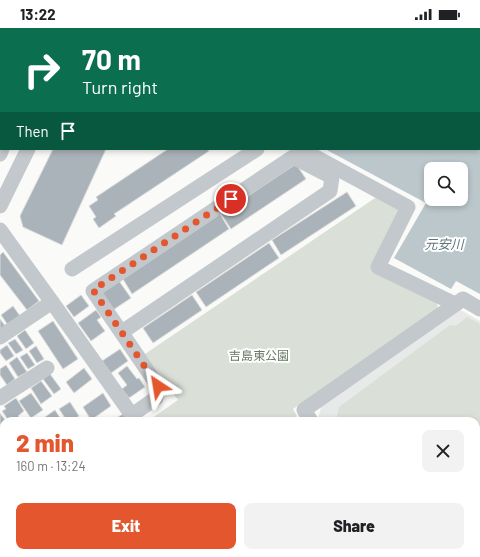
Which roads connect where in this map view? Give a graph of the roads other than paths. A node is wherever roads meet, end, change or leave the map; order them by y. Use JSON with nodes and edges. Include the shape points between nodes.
{"nodes":[{"id":1,"x":28,"y":150,"type":"edge"},
{"id":2,"x":255,"y":150,"type":"edge"},
{"id":3,"x":303,"y":150,"type":"edge"},
{"id":4,"x":0,"y":206,"type":"edge"},
{"id":5,"x":0,"y":230,"type":"edge"},
{"id":6,"x":72,"y":269,"type":"dead end"},
{"id":7,"x":52,"y":302,"type":"junction"},
{"id":8,"x":455,"y":304,"type":"junction"},
{"id":9,"x":480,"y":309,"type":"edge"},
{"id":10,"x":122,"y":332,"type":"junction"},
{"id":11,"x":0,"y":337,"type":"edge"},
{"id":12,"x":46,"y":368,"type":"dead end"},
{"id":13,"x":2,"y":392,"type":"edge"},
{"id":14,"x":133,"y":417,"type":"edge"},
{"id":15,"x":135,"y":417,"type":"edge"},
{"id":16,"x":308,"y":417,"type":"edge"}],
"edges":[{"from":1,"to":4,"type":"street"},
{"from":2,"to":6,"type":"street"},
{"from":3,"to":8,"type":"street","via":[[408,207],[378,267]]},
{"from":5,"to":7,"type":"street"},
{"from":7,"to":11,"type":"street"},
{"from":7,"to":14,"type":"street"},
{"from":8,"to":9,"type":"street","via":[[463,299]]},
{"from":8,"to":16,"type":"street","via":[[304,410]]},
{"from":10,"to":10,"type":"street","via":[[330,191],[332,177],[293,157],[93,290]]},
{"from":10,"to":15,"type":"street","via":[[158,386],[156,398]]},
{"from":12,"to":13,"type":"street"}]}
